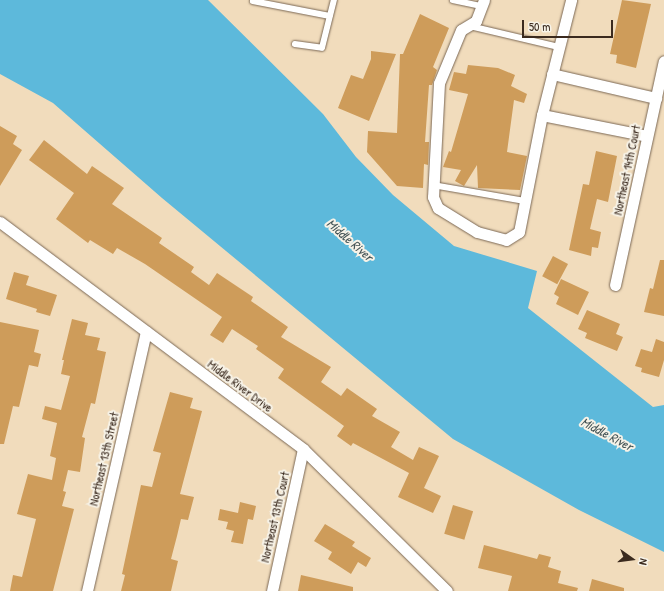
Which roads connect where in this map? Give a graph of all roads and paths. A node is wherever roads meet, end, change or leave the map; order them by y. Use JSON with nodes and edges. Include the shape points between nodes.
{"nodes":[{"id":1,"x":334,"y":0,"type":"edge"},
{"id":2,"x":453,"y":0,"type":"edge"},
{"id":3,"x":571,"y":0,"type":"edge"},
{"id":4,"x":253,"y":1,"type":"dead end"},
{"id":5,"x":483,"y":3,"type":"edge"},
{"id":6,"x":330,"y":16,"type":"junction"},
{"id":7,"x":468,"y":26,"type":"junction"},
{"id":8,"x":295,"y":44,"type":"dead end"},
{"id":9,"x":559,"y":47,"type":"junction"},
{"id":10,"x":664,"y":61,"type":"edge"},
{"id":11,"x":552,"y":74,"type":"junction"},
{"id":12,"x":656,"y":98,"type":"junction"},
{"id":13,"x":542,"y":115,"type":"junction"},
{"id":14,"x":647,"y":136,"type":"junction"},
{"id":15,"x":433,"y":186,"type":"junction"},
{"id":16,"x":525,"y":201,"type":"junction"},
{"id":17,"x":0,"y":222,"type":"edge"},
{"id":18,"x":615,"y":285,"type":"dead end"},
{"id":19,"x":146,"y":332,"type":"junction"},
{"id":20,"x":303,"y":449,"type":"junction"},
{"id":21,"x":87,"y":591,"type":"edge"},
{"id":22,"x":272,"y":591,"type":"edge"},
{"id":23,"x":447,"y":591,"type":"edge"}],
"edges":[{"from":1,"to":6,"type":"lane"},
{"from":2,"to":5,"type":"lane"},
{"from":3,"to":9,"type":"street"},
{"from":4,"to":6,"type":"lane"},
{"from":5,"to":7,"type":"street","via":[[476,21]]},
{"from":6,"to":8,"type":"lane","via":[[322,48]]},
{"from":7,"to":9,"type":"lane"},
{"from":7,"to":15,"type":"street","via":[[461,30],[439,84]]},
{"from":9,"to":11,"type":"street"},
{"from":10,"to":12,"type":"street","name":"Northeast 14th Court"},
{"from":11,"to":12,"type":"street"},
{"from":11,"to":13,"type":"street"},
{"from":12,"to":14,"type":"street","name":"Northeast 14th Court"},
{"from":13,"to":14,"type":"street"},
{"from":13,"to":16,"type":"street"},
{"from":14,"to":18,"type":"street","name":"Northeast 14th Court"},
{"from":15,"to":16,"type":"lane"},
{"from":15,"to":16,"type":"street","via":[[433,197],[438,208],[477,232],[506,240],[519,232]]},
{"from":17,"to":19,"type":"street","name":"Middle River Drive"},
{"from":19,"to":20,"type":"street","name":"Middle River Drive"},
{"from":19,"to":21,"type":"street","name":"Northeast 13th Street"},
{"from":20,"to":22,"type":"street","name":"Northeast 13th Court"},
{"from":20,"to":23,"type":"street","name":"Middle River Drive"}]}
